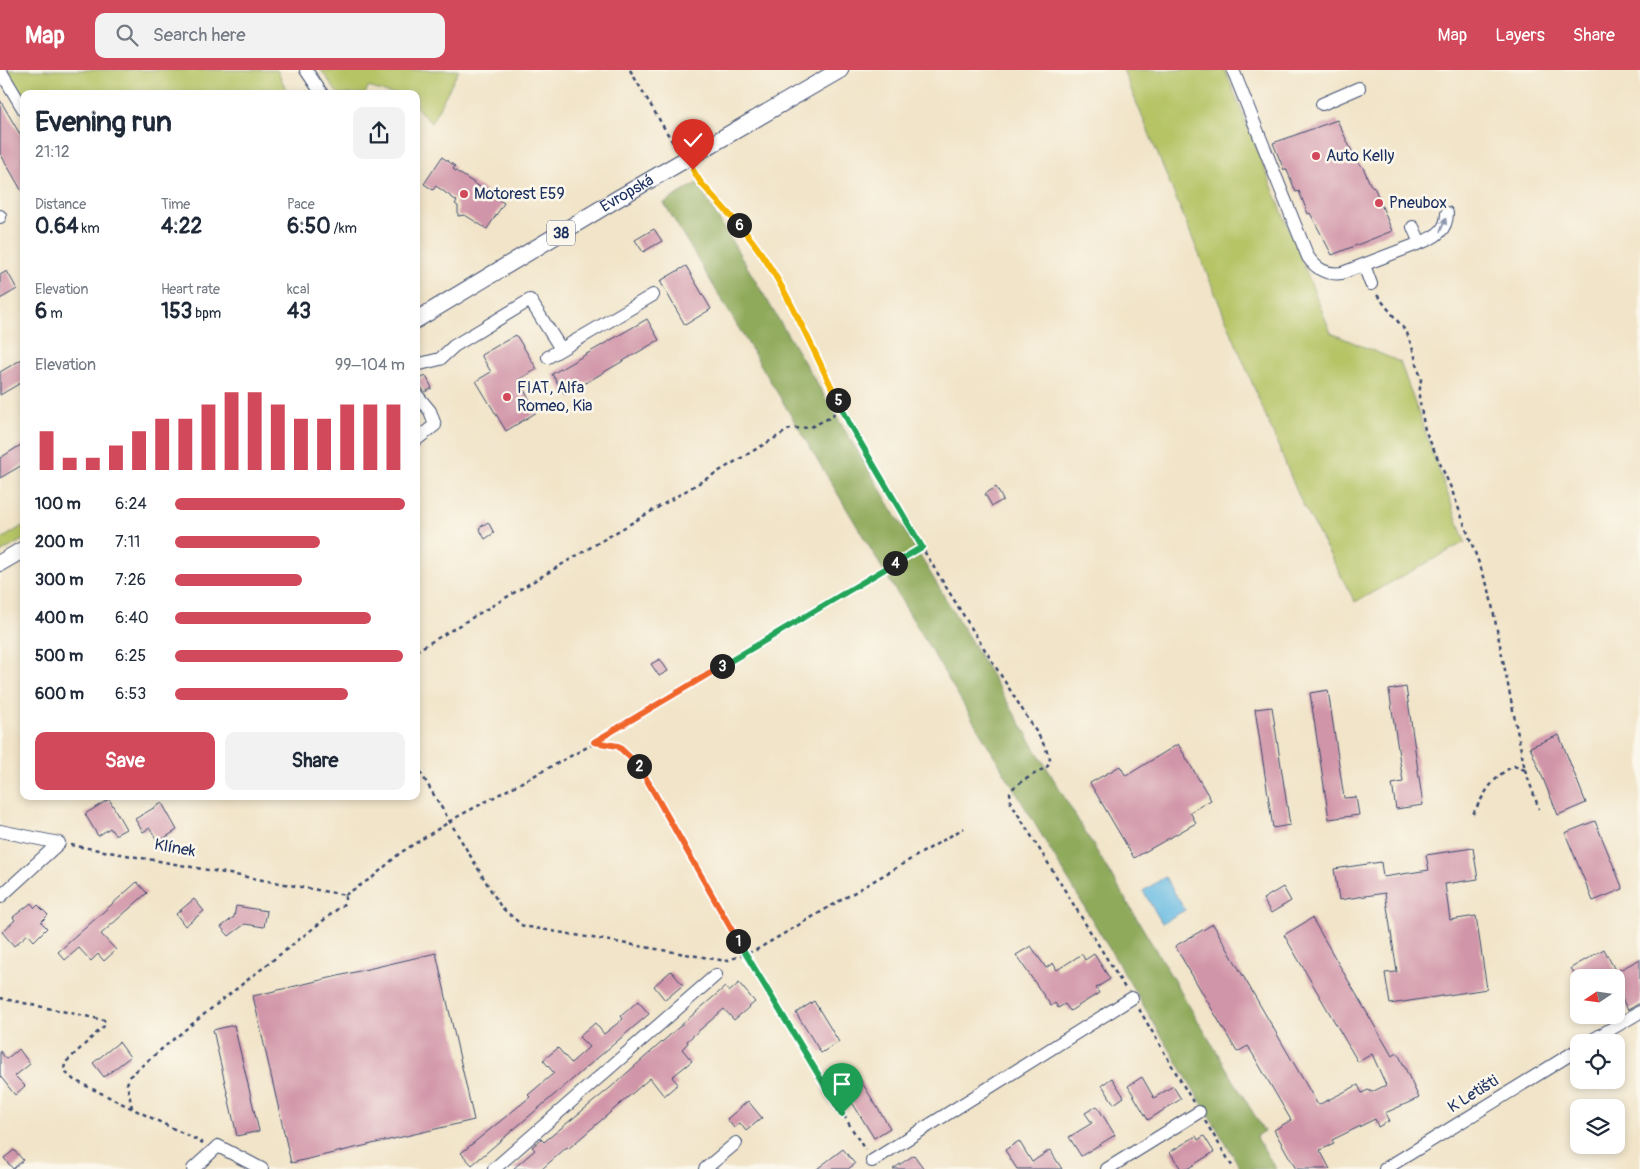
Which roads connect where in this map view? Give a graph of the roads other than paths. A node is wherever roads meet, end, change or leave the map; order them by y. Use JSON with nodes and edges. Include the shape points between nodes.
{"nodes":[{"id":1,"x":0,"y":70,"type":"edge"},
{"id":2,"x":306,"y":70,"type":"edge"},
{"id":3,"x":840,"y":70,"type":"edge"},
{"id":4,"x":1233,"y":70,"type":"edge"},
{"id":5,"x":1359,"y":88,"type":"dead end"},
{"id":6,"x":319,"y":90,"type":"edge"},
{"id":7,"x":20,"y":103,"type":"edge"},
{"id":8,"x":1322,"y":104,"type":"dead end"},
{"id":9,"x":1446,"y":213,"type":"dead end"},
{"id":10,"x":1413,"y":227,"type":"dead end"},
{"id":11,"x":1420,"y":243,"type":"junction"},
{"id":12,"x":1364,"y":265,"type":"junction"},
{"id":13,"x":1372,"y":284,"type":"road end"},
{"id":14,"x":653,"y":295,"type":"dead end"},
{"id":15,"x":420,"y":318,"type":"edge"},
{"id":16,"x":561,"y":349,"type":"junction"},
{"id":17,"x":548,"y":357,"type":"dead end"},
{"id":18,"x":420,"y":364,"type":"edge"},
{"id":19,"x":420,"y":399,"type":"edge"},
{"id":20,"x":420,"y":437,"type":"edge"},
{"id":21,"x":20,"y":551,"type":"edge"},
{"id":22,"x":0,"y":563,"type":"edge"},
{"id":23,"x":0,"y":831,"type":"edge"},
{"id":24,"x":0,"y":897,"type":"edge"},
{"id":25,"x":716,"y":975,"type":"dead end"},
{"id":26,"x":1132,"y":998,"type":"road end"},
{"id":27,"x":1640,"y":1012,"type":"edge"},
{"id":28,"x":1603,"y":1034,"type":"edge"},
{"id":29,"x":1570,"y":1055,"type":"edge"},
{"id":30,"x":1199,"y":1112,"type":"dead end"},
{"id":31,"x":736,"y":1143,"type":"dead end"},
{"id":32,"x":872,"y":1161,"type":"edge"},
{"id":33,"x":193,"y":1169,"type":"edge"},
{"id":34,"x":262,"y":1169,"type":"edge"},
{"id":35,"x":494,"y":1169,"type":"edge"},
{"id":36,"x":705,"y":1169,"type":"edge"},
{"id":37,"x":1107,"y":1169,"type":"edge"},
{"id":38,"x":1385,"y":1169,"type":"edge"}],
"edges":[{"from":1,"to":7,"type":"street"},
{"from":2,"to":6,"type":"street"},
{"from":3,"to":15,"type":"main road","name":"Evropská","number":"38"},
{"from":4,"to":12,"type":"street","via":[[1314,266],[1333,274]]},
{"from":5,"to":8,"type":"street"},
{"from":11,"to":9,"type":"street","one_way":true,"via":[[1440,233],[1447,219]]},
{"from":10,"to":11,"type":"street"},
{"from":11,"to":12,"type":"street"},
{"from":12,"to":13,"type":"street"},
{"from":14,"to":16,"type":"street"},
{"from":16,"to":17,"type":"street"},
{"from":16,"to":18,"type":"street","via":[[530,300],[454,346],[440,359]]},
{"from":19,"to":20,"type":"street","via":[[435,425]]},
{"from":21,"to":22,"type":"main road"},
{"from":23,"to":24,"type":"street","via":[[59,843]]},
{"from":25,"to":35,"type":"street"},
{"from":26,"to":32,"type":"street"},
{"from":27,"to":28,"type":"street"},
{"from":29,"to":38,"type":"street","name":"K Letišti"},
{"from":30,"to":37,"type":"street"},
{"from":31,"to":36,"type":"street"},
{"from":33,"to":34,"type":"street","via":[[218,1146]]}]}
